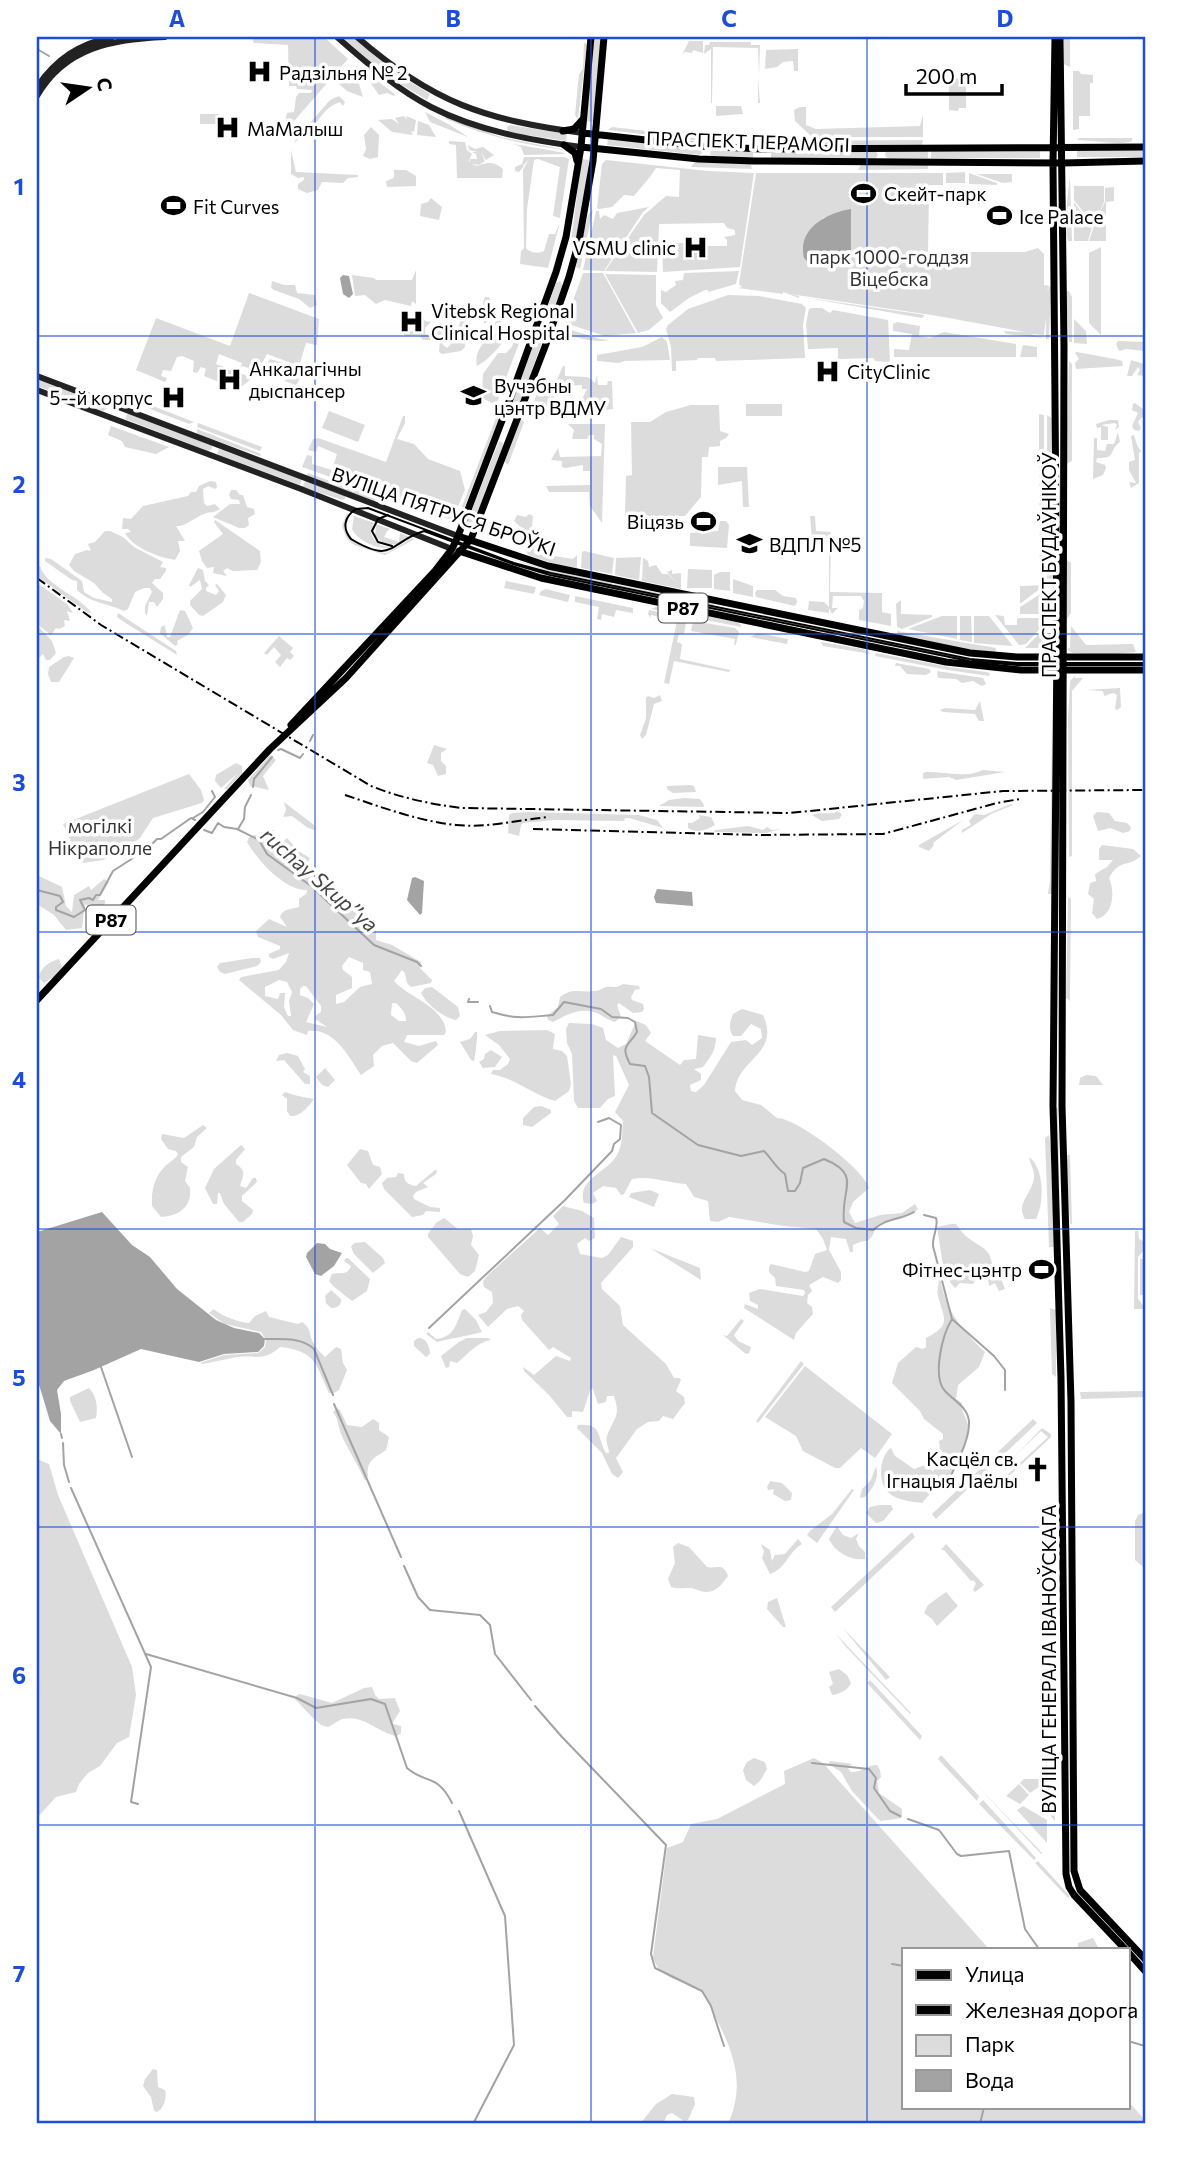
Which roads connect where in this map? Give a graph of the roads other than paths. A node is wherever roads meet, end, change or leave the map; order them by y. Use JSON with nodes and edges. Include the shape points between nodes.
{"nodes":[{"id":1,"x":112,"y":37,"type":"edge"},
{"id":2,"x":165,"y":37,"type":"edge"},
{"id":3,"x":337,"y":37,"type":"edge"},
{"id":4,"x":357,"y":37,"type":"edge"},
{"id":5,"x":591,"y":37,"type":"edge"},
{"id":6,"x":604,"y":37,"type":"edge"},
{"id":7,"x":1055,"y":37,"type":"edge"},
{"id":8,"x":1060,"y":37,"type":"edge"},
{"id":9,"x":391,"y":65,"type":"junction"},
{"id":10,"x":401,"y":73,"type":"junction"},
{"id":11,"x":383,"y":75,"type":"junction"},
{"id":12,"x":394,"y":84,"type":"junction"},
{"id":13,"x":37,"y":87,"type":"edge"},
{"id":14,"x":37,"y":96,"type":"edge"},
{"id":15,"x":500,"y":119,"type":"junction"},
{"id":16,"x":584,"y":119,"type":"junction"},
{"id":17,"x":597,"y":120,"type":"junction"},
{"id":18,"x":511,"y":122,"type":"junction"},
{"id":19,"x":563,"y":131,"type":"junction"},
{"id":20,"x":496,"y":132,"type":"junction"},
{"id":21,"x":583,"y":134,"type":"junction"},
{"id":22,"x":1053,"y":134,"type":"junction"},
{"id":23,"x":1062,"y":134,"type":"junction"},
{"id":24,"x":508,"y":135,"type":"junction"},
{"id":25,"x":596,"y":135,"type":"junction"},
{"id":26,"x":610,"y":136,"type":"junction"},
{"id":27,"x":564,"y":145,"type":"junction"},
{"id":28,"x":700,"y":146,"type":"junction"},
{"id":29,"x":713,"y":146,"type":"junction"},
{"id":30,"x":581,"y":147,"type":"junction"},
{"id":31,"x":1042,"y":147,"type":"junction"},
{"id":32,"x":1053,"y":147,"type":"junction"},
{"id":33,"x":1062,"y":147,"type":"junction"},
{"id":34,"x":1075,"y":147,"type":"junction"},
{"id":35,"x":1145,"y":147,"type":"edge"},
{"id":36,"x":594,"y":149,"type":"junction"},
{"id":37,"x":876,"y":149,"type":"junction"},
{"id":38,"x":887,"y":149,"type":"junction"},
{"id":39,"x":611,"y":150,"type":"junction"},
{"id":40,"x":699,"y":159,"type":"junction"},
{"id":41,"x":713,"y":159,"type":"junction"},
{"id":42,"x":593,"y":161,"type":"junction"},
{"id":43,"x":887,"y":161,"type":"junction"},
{"id":44,"x":1145,"y":161,"type":"edge"},
{"id":45,"x":876,"y":162,"type":"junction"},
{"id":46,"x":1075,"y":162,"type":"junction"},
{"id":47,"x":1042,"y":163,"type":"junction"},
{"id":48,"x":1053,"y":163,"type":"junction"},
{"id":49,"x":1063,"y":163,"type":"junction"},
{"id":50,"x":579,"y":165,"type":"junction"},
{"id":51,"x":1054,"y":176,"type":"junction"},
{"id":52,"x":1063,"y":176,"type":"junction"},
{"id":53,"x":566,"y":237,"type":"junction"},
{"id":54,"x":579,"y":241,"type":"junction"},
{"id":55,"x":563,"y":248,"type":"junction"},
{"id":56,"x":576,"y":251,"type":"junction"},
{"id":57,"x":37,"y":376,"type":"edge"},
{"id":58,"x":37,"y":390,"type":"edge"},
{"id":59,"x":500,"y":428,"type":"junction"},
{"id":60,"x":512,"y":433,"type":"junction"},
{"id":61,"x":495,"y":442,"type":"junction"},
{"id":62,"x":211,"y":443,"type":"junction"},
{"id":63,"x":507,"y":446,"type":"junction"},
{"id":64,"x":223,"y":447,"type":"junction"},
{"id":65,"x":207,"y":453,"type":"junction"},
{"id":66,"x":219,"y":458,"type":"junction"},
{"id":67,"x":346,"y":494,"type":"junction"},
{"id":68,"x":340,"y":504,"type":"junction"},
{"id":69,"x":458,"y":536,"type":"junction"},
{"id":70,"x":471,"y":540,"type":"junction"},
{"id":71,"x":452,"y":548,"type":"junction"},
{"id":72,"x":461,"y":552,"type":"junction"},
{"id":73,"x":714,"y":601,"type":"junction"},
{"id":74,"x":725,"y":603,"type":"junction"},
{"id":75,"x":711,"y":614,"type":"junction"},
{"id":76,"x":723,"y":616,"type":"junction"},
{"id":77,"x":812,"y":621,"type":"junction"},
{"id":78,"x":863,"y":632,"type":"junction"},
{"id":79,"x":809,"y":634,"type":"junction"},
{"id":80,"x":1061,"y":641,"type":"junction"},
{"id":81,"x":909,"y":642,"type":"junction"},
{"id":82,"x":372,"y":643,"type":"junction"},
{"id":83,"x":860,"y":645,"type":"junction"},
{"id":84,"x":907,"y":654,"type":"junction"},
{"id":85,"x":1045,"y":657,"type":"junction"},
{"id":86,"x":1060,"y":657,"type":"junction"},
{"id":87,"x":1082,"y":657,"type":"junction"},
{"id":88,"x":1145,"y":657,"type":"edge"},
{"id":89,"x":1145,"y":670,"type":"edge"},
{"id":90,"x":1047,"y":671,"type":"junction"},
{"id":91,"x":1061,"y":671,"type":"junction"},
{"id":92,"x":1082,"y":671,"type":"junction"},
{"id":93,"x":1060,"y":682,"type":"junction"},
{"id":94,"x":1058,"y":831,"type":"junction"},
{"id":95,"x":1053,"y":935,"type":"junction"},
{"id":96,"x":1062,"y":935,"type":"junction"},
{"id":97,"x":1057,"y":948,"type":"junction"},
{"id":98,"x":37,"y":1000,"type":"edge"},
{"id":99,"x":1053,"y":1093,"type":"joint"},
{"id":100,"x":1062,"y":1094,"type":"joint"},
{"id":101,"x":1063,"y":1289,"type":"junction"},
{"id":102,"x":1128,"y":1948,"type":"edge"},
{"id":103,"x":1130,"y":1950,"type":"edge"},
{"id":104,"x":1130,"y":1950,"type":"edge"},
{"id":105,"x":1145,"y":1959,"type":"edge"},
{"id":106,"x":1145,"y":1971,"type":"edge"}],
"edges":[{"from":1,"to":13,"type":"main road","via":[[67,54]]},
{"from":2,"to":14,"type":"main road","via":[[118,40],[83,50],[57,69]]},
{"from":3,"to":11,"type":"main road","name":"ПРАСПЕКТ ПЕРАМОГІ"},
{"from":4,"to":9,"type":"main road","name":"ПРАСПЕКТ ПЕРАМОГІ"},
{"from":5,"to":16,"type":"main road"},
{"from":6,"to":17,"type":"main road"},
{"from":7,"to":22,"type":"main road","name":"ПРАСПЕКТ БУДАЎНІКОЎ"},
{"from":8,"to":23,"type":"main road","name":"ПРАСПЕКТ БУДАЎНІКОЎ"},
{"from":9,"to":10,"type":"main road","name":"ПРАСПЕКТ ПЕРАМОГІ"},
{"from":9,"to":11,"type":"main road","via":[[391,73]]},
{"from":10,"to":12,"type":"main road","via":[[394,76]]},
{"from":10,"to":15,"type":"main road","name":"ПРАСПЕКТ ПЕРАМОГІ","via":[[439,96]]},
{"from":11,"to":12,"type":"main road","name":"ПРАСПЕКТ ПЕРАМОГІ"},
{"from":12,"to":20,"type":"main road","name":"ПРАСПЕКТ ПЕРАМОГІ","via":[[433,108]]},
{"from":15,"to":18,"type":"main road","name":"ПРАСПЕКТ ПЕРАМОГІ"},
{"from":15,"to":20,"type":"main road","via":[[502,128]]},
{"from":16,"to":19,"type":"main road","via":[[574,129]]},
{"from":16,"to":21,"type":"main road"},
{"from":17,"to":25,"type":"main road"},
{"from":17,"to":26,"type":"main road"},
{"from":18,"to":19,"type":"main road","name":"ПРАСПЕКТ ПЕРАМОГІ"},
{"from":18,"to":24,"type":"main road","via":[[505,127]]},
{"from":19,"to":21,"type":"main road","name":"ПРАСПЕКТ ПЕРАМОГІ"},
{"from":20,"to":24,"type":"main road","name":"ПРАСПЕКТ ПЕРАМОГІ"},
{"from":21,"to":25,"type":"main road","name":"ПРАСПЕКТ ПЕРАМОГІ"},
{"from":21,"to":30,"type":"main road"},
{"from":22,"to":31,"type":"main road"},
{"from":22,"to":32,"type":"main road","name":"ПРАСПЕКТ БУДАЎНІКОЎ"},
{"from":23,"to":33,"type":"main road","name":"ПРАСПЕКТ БУДАЎНІКОЎ"},
{"from":23,"to":34,"type":"main road"},
{"from":24,"to":27,"type":"main road","name":"ПРАСПЕКТ ПЕРАМОГІ"},
{"from":25,"to":26,"type":"main road","name":"ПРАСПЕКТ ПЕРАМОГІ"},
{"from":25,"to":36,"type":"main road"},
{"from":26,"to":28,"type":"main road","name":"ПРАСПЕКТ ПЕРАМОГІ"},
{"from":27,"to":30,"type":"main road","name":"ПРАСПЕКТ ПЕРАМОГІ"},
{"from":27,"to":50,"type":"main road","via":[[575,153]]},
{"from":28,"to":29,"type":"main road","name":"ПРАСПЕКТ ПЕРАМОГІ"},
{"from":28,"to":40,"type":"main road","via":[[704,153]]},
{"from":29,"to":37,"type":"main road","name":"ПРАСПЕКТ ПЕРАМОГІ"},
{"from":29,"to":41,"type":"main road","via":[[708,152]]},
{"from":30,"to":36,"type":"main road","name":"ПРАСПЕКТ ПЕРАМОГІ"},
{"from":30,"to":50,"type":"main road"},
{"from":31,"to":32,"type":"main road","name":"ПРАСПЕКТ ПЕРАМОГІ"},
{"from":31,"to":38,"type":"main road","name":"ПРАСПЕКТ ПЕРАМОГІ"},
{"from":32,"to":33,"type":"main road","name":"ПРАСПЕКТ ПЕРАМОГІ"},
{"from":32,"to":48,"type":"main road","name":"ПРАСПЕКТ БУДАЎНІКОЎ"},
{"from":33,"to":34,"type":"main road","name":"ПРАСПЕКТ ПЕРАМОГІ"},
{"from":33,"to":49,"type":"main road","name":"ПРАСПЕКТ БУДАЎНІКОЎ"},
{"from":34,"to":35,"type":"main road","name":"ПРАСПЕКТ ПЕРАМОГІ"},
{"from":36,"to":39,"type":"main road","name":"ПРАСПЕКТ ПЕРАМОГІ"},
{"from":36,"to":42,"type":"main road"},
{"from":37,"to":38,"type":"main road","name":"ПРАСПЕКТ ПЕРАМОГІ"},
{"from":37,"to":45,"type":"main road","via":[[880,155]]},
{"from":38,"to":43,"type":"main road","via":[[883,156]]},
{"from":39,"to":40,"type":"main road","name":"ПРАСПЕКТ ПЕРАМОГІ"},
{"from":39,"to":42,"type":"main road"},
{"from":40,"to":41,"type":"main road","name":"ПРАСПЕКТ ПЕРАМОГІ"},
{"from":41,"to":45,"type":"main road","name":"ПРАСПЕКТ ПЕРАМОГІ"},
{"from":42,"to":54,"type":"main road"},
{"from":43,"to":45,"type":"main road","name":"ПРАСПЕКТ ПЕРАМОГІ"},
{"from":43,"to":47,"type":"main road","name":"ПРАСПЕКТ ПЕРАМОГІ"},
{"from":44,"to":46,"type":"main road","name":"ПРАСПЕКТ ПЕРАМОГІ"},
{"from":46,"to":49,"type":"main road","name":"ПРАСПЕКТ ПЕРАМОГІ"},
{"from":46,"to":52,"type":"main road"},
{"from":47,"to":48,"type":"main road","name":"ПРАСПЕКТ ПЕРАМОГІ"},
{"from":47,"to":51,"type":"main road"},
{"from":48,"to":49,"type":"main road","name":"ПРАСПЕКТ ПЕРАМОГІ"},
{"from":48,"to":51,"type":"main road","name":"ПРАСПЕКТ БУДАЎНІКОЎ"},
{"from":49,"to":52,"type":"main road","name":"ПРАСПЕКТ БУДАЎНІКОЎ"},
{"from":50,"to":53,"type":"main road"},
{"from":51,"to":80,"type":"main road","name":"ПРАСПЕКТ БУДАЎНІКОЎ"},
{"from":52,"to":80,"type":"main road","name":"ПРАСПЕКТ БУДАЎНІКОЎ"},
{"from":53,"to":54,"type":"main road","via":[[571,243]]},
{"from":53,"to":55,"type":"main road"},
{"from":54,"to":56,"type":"main road"},
{"from":55,"to":56,"type":"main road","via":[[570,245]]},
{"from":55,"to":59,"type":"main road"},
{"from":56,"to":60,"type":"main road"},
{"from":57,"to":62,"type":"main road","name":"ВУЛІЦА ПЯТРУСЯ БРОЎКІ"},
{"from":58,"to":65,"type":"main road","name":"ВУЛІЦА ПЯТРУСЯ БРОЎКІ"},
{"from":59,"to":60,"type":"main road","via":[[503,435]]},
{"from":59,"to":61,"type":"main road"},
{"from":60,"to":63,"type":"main road"},
{"from":61,"to":63,"type":"main road","via":[[503,439]]},
{"from":61,"to":69,"type":"main road"},
{"from":62,"to":64,"type":"main road","name":"ВУЛІЦА ПЯТРУСЯ БРОЎКІ"},
{"from":62,"to":65,"type":"main road","via":[[213,449]]},
{"from":63,"to":70,"type":"main road"},
{"from":64,"to":66,"type":"main road","via":[[216,450]]},
{"from":64,"to":67,"type":"main road","name":"ВУЛІЦА ПЯТРУСЯ БРОЎКІ"},
{"from":65,"to":66,"type":"main road","name":"ВУЛІЦА ПЯТРУСЯ БРОЎКІ"},
{"from":66,"to":68,"type":"main road","name":"ВУЛІЦА ПЯТРУСЯ БРОЎКІ"},
{"from":67,"to":68,"type":"main road","via":[[346,502]]},
{"from":67,"to":69,"type":"main road","name":"ВУЛІЦА ПЯТРУСЯ БРОЎКІ"},
{"from":68,"to":71,"type":"main road","name":"ВУЛІЦА ПЯТРУСЯ БРОЎКІ"},
{"from":69,"to":70,"type":"main road","name":"ВУЛІЦА ПЯТРУСЯ БРОЎКІ","number":"Р87"},
{"from":69,"to":71,"type":"main road","number":"Р87"},
{"from":70,"to":72,"type":"main road"},
{"from":70,"to":73,"type":"main road","name":"ВУЛІЦА ПЯТРУСЯ БРОЎКІ","number":"Р87","via":[[548,566]]},
{"from":71,"to":72,"type":"main road","name":"ВУЛІЦА ПЯТРУСЯ БРОЎКІ"},
{"from":71,"to":82,"type":"main road","number":"Р87"},
{"from":72,"to":75,"type":"main road","name":"ВУЛІЦА ПЯТРУСЯ БРОЎКІ","number":"Р87","via":[[541,578]]},
{"from":72,"to":82,"type":"main road","number":"Р87"},
{"from":73,"to":74,"type":"main road","name":"ВУЛІЦА ПЯТРУСЯ БРОЎКІ","number":"Р87"},
{"from":73,"to":75,"type":"main road","via":[[716,609]]},
{"from":74,"to":76,"type":"main road","via":[[718,609]]},
{"from":74,"to":77,"type":"main road","name":"ВУЛІЦА ПЯТРУСЯ БРОЎКІ","number":"Р87"},
{"from":75,"to":76,"type":"main road","name":"ВУЛІЦА ПЯТРУСЯ БРОЎКІ","number":"Р87"},
{"from":76,"to":79,"type":"main road","name":"ВУЛІЦА ПЯТРУСЯ БРОЎКІ","number":"Р87"},
{"from":77,"to":78,"type":"main road","name":"ВУЛІЦА ПЯТРУСЯ БРОЎКІ","number":"Р87"},
{"from":77,"to":79,"type":"main road","via":[[815,629]]},
{"from":78,"to":81,"type":"main road","name":"ВУЛІЦА ПЯТРУСЯ БРОЎКІ","number":"Р87"},
{"from":78,"to":83,"type":"main road","via":[[857,638]]},
{"from":79,"to":83,"type":"main road","name":"ВУЛІЦА ПЯТРУСЯ БРОЎКІ","number":"Р87"},
{"from":80,"to":85,"type":"main road"},
{"from":80,"to":86,"type":"main road","name":"ПРАСПЕКТ БУДАЎНІКОЎ"},
{"from":80,"to":87,"type":"main road","via":[[1069,652]]},
{"from":81,"to":84,"type":"main road","via":[[913,649]]},
{"from":81,"to":85,"type":"main road","name":"ВУЛІЦА ПЯТРУСЯ БРОЎКІ","number":"Р87","via":[[990,655]]},
{"from":82,"to":98,"type":"main road","number":"Р87"},
{"from":83,"to":84,"type":"main road","name":"ВУЛІЦА ПЯТРУСЯ БРОЎКІ","number":"Р87"},
{"from":84,"to":90,"type":"main road","name":"ВУЛІЦА ПЯТРУСЯ БРОЎКІ","number":"Р87","via":[[987,668]]},
{"from":85,"to":86,"type":"main road","name":"ВУЛІЦА ПЯТРУСЯ БРОЎКІ","number":"Р87"},
{"from":86,"to":87,"type":"main road","name":"ВУЛІЦА ПЯТРУСЯ БРОЎКІ","number":"Р87"},
{"from":86,"to":91,"type":"main road","name":"ПРАСПЕКТ БУДАЎНІКОЎ"},
{"from":87,"to":88,"type":"main road","name":"ВУЛІЦА ПЯТРУСЯ БРОЎКІ","number":"Р87"},
{"from":89,"to":92,"type":"main road","name":"ВУЛІЦА ПЯТРУСЯ БРОЎКІ","number":"Р87"},
{"from":90,"to":91,"type":"main road","name":"ВУЛІЦА ПЯТРУСЯ БРОЎКІ","number":"Р87"},
{"from":90,"to":93,"type":"main road"},
{"from":91,"to":92,"type":"main road","name":"ВУЛІЦА ПЯТРУСЯ БРОЎКІ","number":"Р87"},
{"from":91,"to":93,"type":"main road","name":"ПРАСПЕКТ БУДАЎНІКОЎ"},
{"from":92,"to":93,"type":"main road"},
{"from":93,"to":94,"type":"main road","name":"ПРАСПЕКТ БУДАЎНІКОЎ"},
{"from":94,"to":95,"type":"main road","name":"ПРАСПЕКТ БУДАЎНІКОЎ"},
{"from":94,"to":96,"type":"main road","name":"ПРАСПЕКТ БУДАЎНІКОЎ"},
{"from":95,"to":96,"type":"main road","via":[[1058,940]]},
{"from":95,"to":97,"type":"main road","name":"ПРАСПЕКТ БУДАЎНІКОЎ"},
{"from":96,"to":97,"type":"main road","name":"ПРАСПЕКТ БУДАЎНІКОЎ"},
{"from":97,"to":99,"type":"main road","name":"ПРАСПЕКТ БУДАЎНІКОЎ"},
{"from":97,"to":100,"type":"main road","name":"ПРАСПЕКТ БУДАЎНІКОЎ"},
{"from":99,"to":101,"type":"main road","name":"ВУЛІЦА ГЕНЕРАЛА ІВАНОЎСКАГА"},
{"from":100,"to":101,"type":"main road","name":"ВУЛІЦА ГЕНЕРАЛА ІВАНОЎСКАГА"},
{"from":101,"to":102,"type":"main road","name":"ВУЛІЦА ГЕНЕРАЛА ІВАНОЎСКАГА","via":[[1070,1854],[1066,1874]]},
{"from":103,"to":105,"type":"main road"},
{"from":104,"to":106,"type":"main road"}]}
